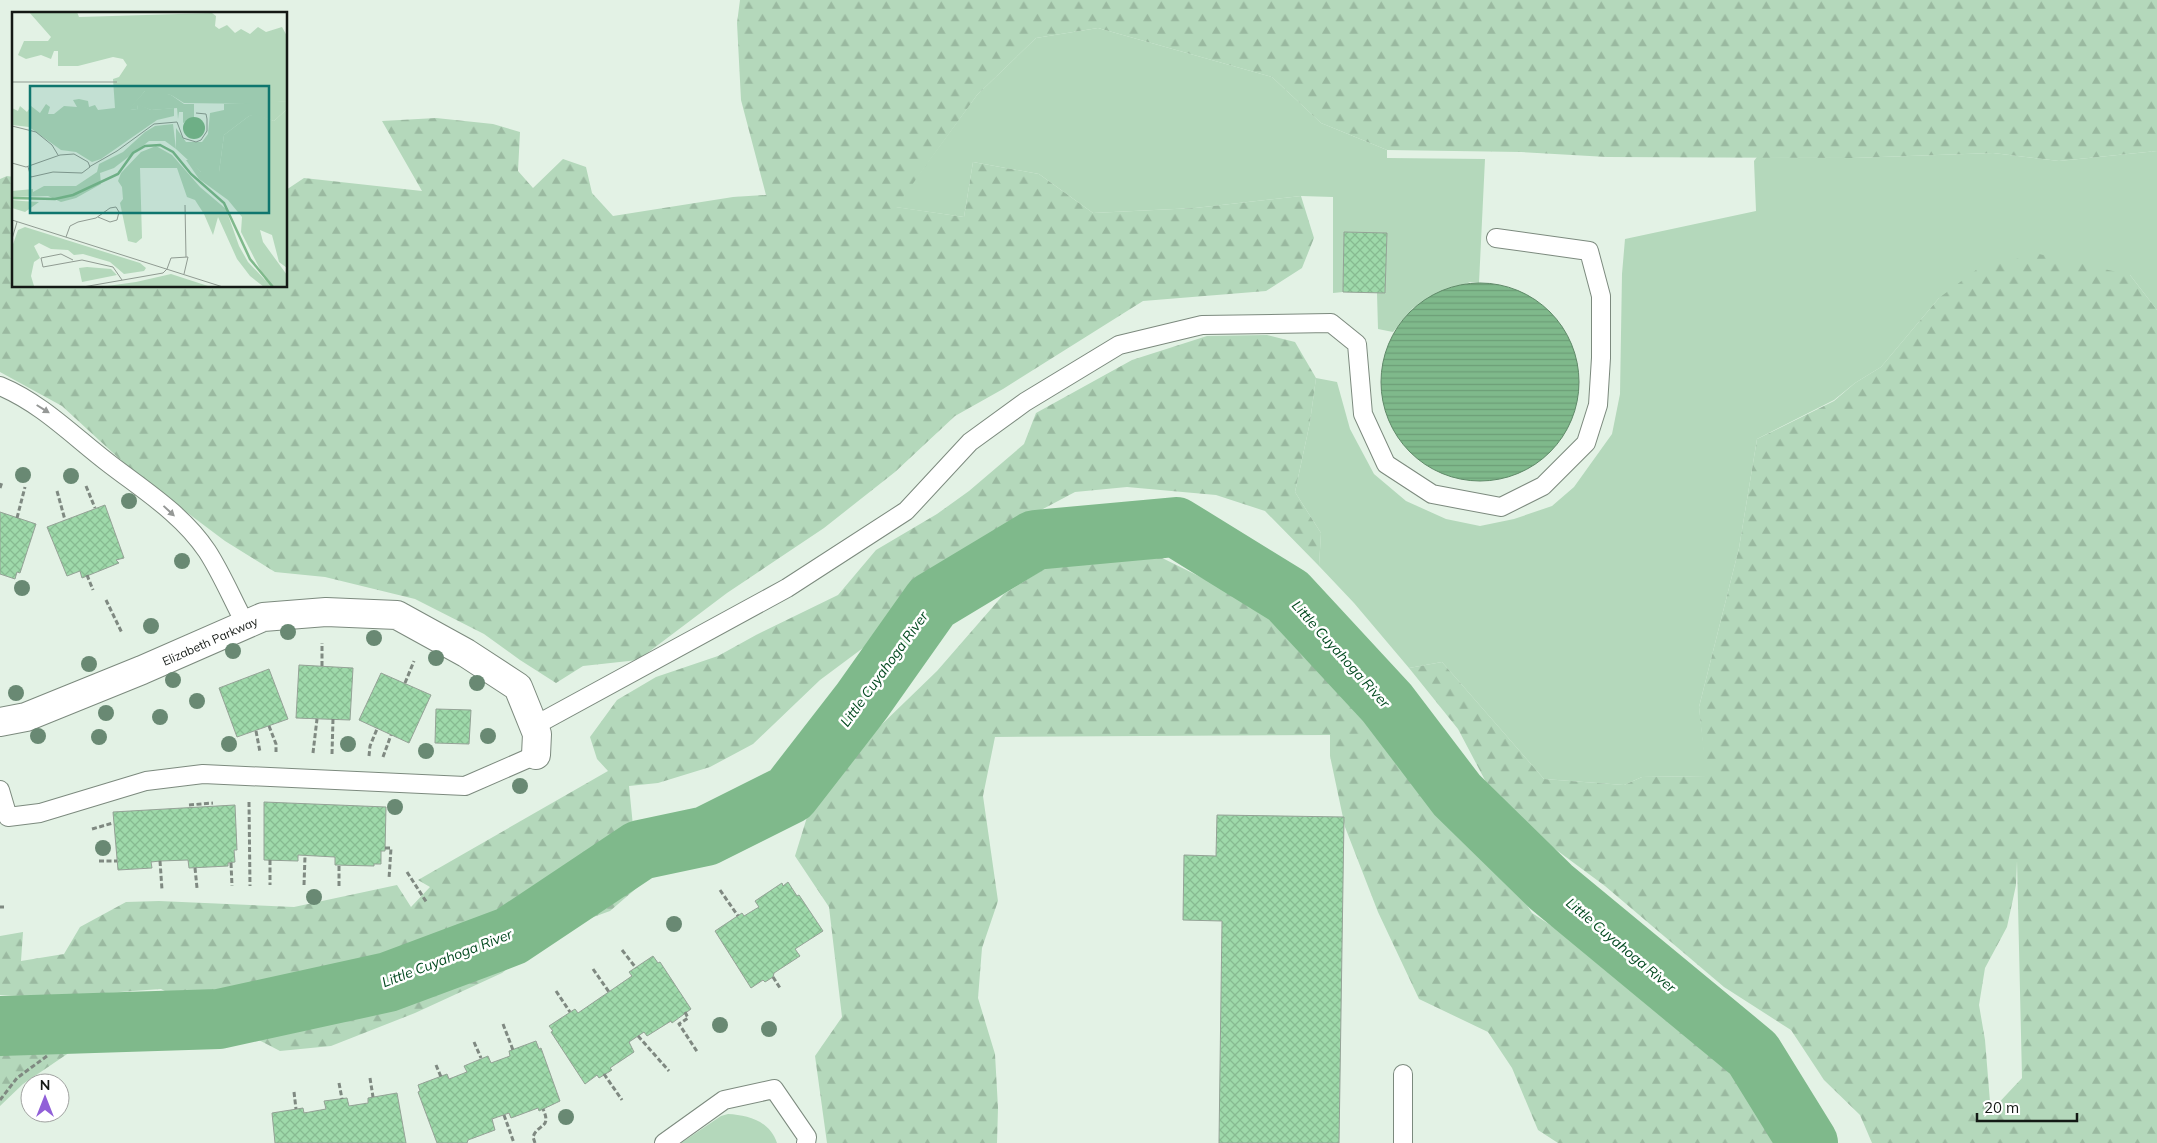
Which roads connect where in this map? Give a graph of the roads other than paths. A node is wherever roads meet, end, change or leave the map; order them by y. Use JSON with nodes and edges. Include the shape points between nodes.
{"nodes":[{"id":1,"x":1496,"y":238,"type":"dead end"},
{"id":2,"x":0,"y":386,"type":"edge"},
{"id":3,"x":246,"y":625,"type":"junction"},
{"id":4,"x":0,"y":722,"type":"edge"},
{"id":5,"x":534,"y":726,"type":"junction"},
{"id":6,"x":536,"y":755,"type":"joint"},
{"id":7,"x":0,"y":790,"type":"edge"},
{"id":8,"x":1403,"y":1074,"type":"dead end"},
{"id":9,"x":664,"y":1143,"type":"edge"},
{"id":10,"x":806,"y":1143,"type":"edge"},
{"id":11,"x":1403,"y":1143,"type":"edge"}],
"edges":[{"from":1,"to":5,"type":"lane","via":[[1589,251],[1601,296],[1598,406],[1586,442],[1543,486],[1502,507],[1432,494],[1386,464],[1363,414],[1357,344],[1331,323],[1202,325],[1119,345],[1025,402],[970,442],[906,511],[811,573]]},
{"from":2,"to":3,"type":"lane","one_way":true,"via":[[48,413],[148,491],[191,531],[207,551]]},
{"from":3,"to":4,"type":"street","name":"Elizabeth Parkway","via":[[26,717]]},
{"from":3,"to":5,"type":"street","name":"Elizabeth Parkway","via":[[263,617],[326,612],[397,615],[466,653],[518,687]]},
{"from":5,"to":6,"type":"street","name":"Elizabeth Parkway"},
{"from":6,"to":7,"type":"lane","via":[[465,786],[203,774],[146,781],[40,813],[8,817]]},
{"from":8,"to":11,"type":"lane"},
{"from":9,"to":10,"type":"lane","via":[[724,1100],[774,1089],[807,1138]]}]}
